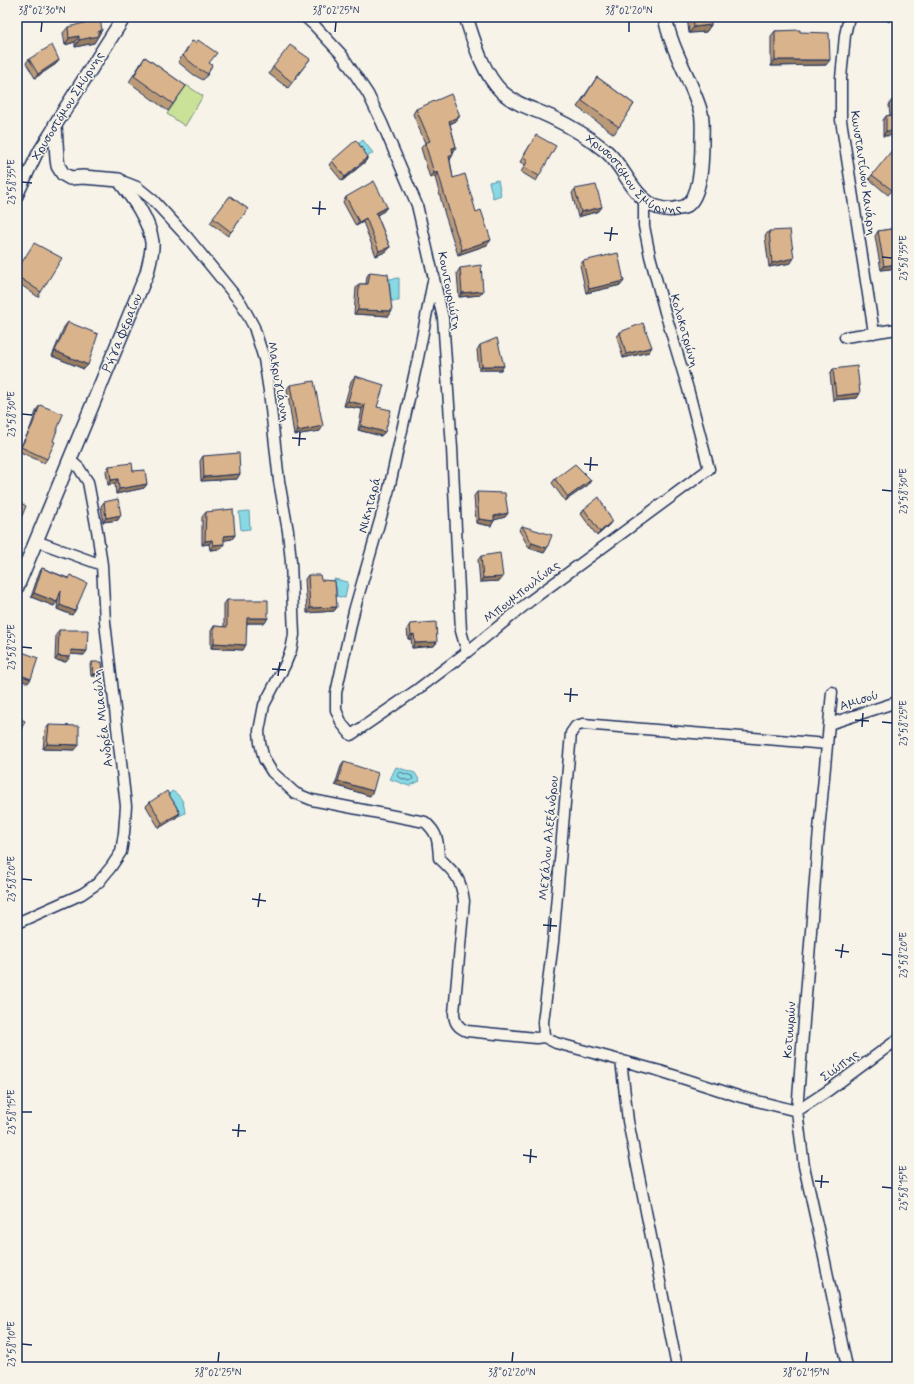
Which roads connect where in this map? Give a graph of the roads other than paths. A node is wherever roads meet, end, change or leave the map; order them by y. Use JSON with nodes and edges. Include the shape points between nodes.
{"nodes":[{"id":1,"x":124,"y":17,"type":"edge"},
{"id":2,"x":305,"y":17,"type":"edge"},
{"id":3,"x":466,"y":17,"type":"edge"},
{"id":4,"x":665,"y":17,"type":"edge"},
{"id":5,"x":849,"y":17,"type":"edge"},
{"id":6,"x":55,"y":125,"type":"junction"},
{"id":7,"x":119,"y":180,"type":"junction"},
{"id":8,"x":17,"y":197,"type":"edge"},
{"id":9,"x":644,"y":200,"type":"junction"},
{"id":10,"x":434,"y":276,"type":"junction"},
{"id":11,"x":897,"y":329,"type":"edge"},
{"id":12,"x":874,"y":333,"type":"junction"},
{"id":13,"x":844,"y":337,"type":"dead end"},
{"id":14,"x":69,"y":459,"type":"junction"},
{"id":15,"x":709,"y":469,"type":"joint"},
{"id":16,"x":36,"y":541,"type":"junction"},
{"id":17,"x":102,"y":565,"type":"junction"},
{"id":18,"x":17,"y":587,"type":"edge"},
{"id":19,"x":467,"y":652,"type":"junction"},
{"id":20,"x":832,"y":692,"type":"dead end"},
{"id":21,"x":897,"y":702,"type":"edge"},
{"id":22,"x":829,"y":724,"type":"junction"},
{"id":23,"x":351,"y":735,"type":"joint"},
{"id":24,"x":827,"y":744,"type":"junction"},
{"id":25,"x":17,"y":923,"type":"edge"},
{"id":26,"x":544,"y":1037,"type":"junction"},
{"id":27,"x":897,"y":1040,"type":"edge"},
{"id":28,"x":620,"y":1060,"type":"junction"},
{"id":29,"x":797,"y":1111,"type":"junction"},
{"id":30,"x":677,"y":1367,"type":"edge"},
{"id":31,"x":847,"y":1367,"type":"edge"}],
"edges":[{"from":1,"to":6,"type":"street","name":"Χρυσοστόμου Σμύρνης"},
{"from":2,"to":10,"type":"street","name":"Κουντουριώτη","via":[[342,55],[368,94],[417,205]]},
{"from":3,"to":9,"type":"street","name":"Χρυσοστόμου Σμύρνης","via":[[479,56],[502,92],[515,102],[573,128],[607,152],[620,165]]},
{"from":4,"to":9,"type":"street","name":"Χρυσοστόμου Σμύρνης","via":[[681,65],[702,114],[701,166],[694,196],[687,205],[670,210],[654,206]]},
{"from":5,"to":12,"type":"street","name":"Κωνσταντίνου Κανάρη","via":[[841,78],[841,120]]},
{"from":6,"to":7,"type":"street","via":[[58,166],[63,174],[70,178]]},
{"from":6,"to":8,"type":"street","name":"Χρυσοστόμου Σμύρνης","via":[[38,152]]},
{"from":7,"to":14,"type":"street","name":"Ρήγα Φεραίου","via":[[137,204],[146,222],[152,243],[150,261]]},
{"from":7,"to":26,"type":"street","name":"Μακρυγιάννη","via":[[137,187],[153,200],[241,303],[254,327],[264,359],[279,481],[288,531],[294,635],[285,665],[264,705],[259,731],[264,759],[272,772],[295,793],[312,800],[425,822],[433,829],[438,842],[439,858],[456,875],[462,886],[464,901],[454,1013],[457,1025],[467,1031]]},
{"from":9,"to":15,"type":"street","name":"Κολοκοτρώνη","via":[[644,226],[650,256]]},
{"from":10,"to":19,"type":"street","name":"Κουντουριώτη","via":[[444,318],[461,631]]},
{"from":10,"to":23,"type":"street","name":"Νικηταρά","via":[[389,489],[354,611],[336,693],[336,710],[342,724]]},
{"from":11,"to":12,"type":"street"},
{"from":12,"to":13,"type":"street"},
{"from":14,"to":16,"type":"street","name":"Ρήγα Φεραίου"},
{"from":14,"to":17,"type":"street","name":"Ανδρέα Μιαούλη","via":[[88,482]]},
{"from":15,"to":19,"type":"street","name":"Μπουμπουλίνας","via":[[530,601]]},
{"from":16,"to":17,"type":"street"},
{"from":16,"to":18,"type":"street","name":"Ρήγα Φεραίου"},
{"from":17,"to":25,"type":"street","name":"Ανδρέα Μιαούλη","via":[[105,622],[126,806],[121,852],[98,883],[82,894]]},
{"from":19,"to":23,"type":"street","name":"Μπουμπουλίνας"},
{"from":20,"to":22,"type":"street","name":"Κοτυωρών"},
{"from":21,"to":22,"type":"street","name":"Αμισού"},
{"from":22,"to":24,"type":"street","name":"Κοτυωρών"},
{"from":24,"to":26,"type":"street","name":"Μεγάλου Αλεξάνδρου","via":[[583,724],[576,726],[571,733],[553,942],[543,1022]]},
{"from":24,"to":29,"type":"street","name":"Κοτυωρών"},
{"from":26,"to":28,"type":"street","via":[[556,1043]]},
{"from":27,"to":29,"type":"street","name":"Σιώπης"},
{"from":28,"to":29,"type":"street","via":[[741,1097]]},
{"from":28,"to":30,"type":"street","via":[[628,1121]]},
{"from":29,"to":31,"type":"street","name":"Κοτυωρών","via":[[804,1166]]}]}
